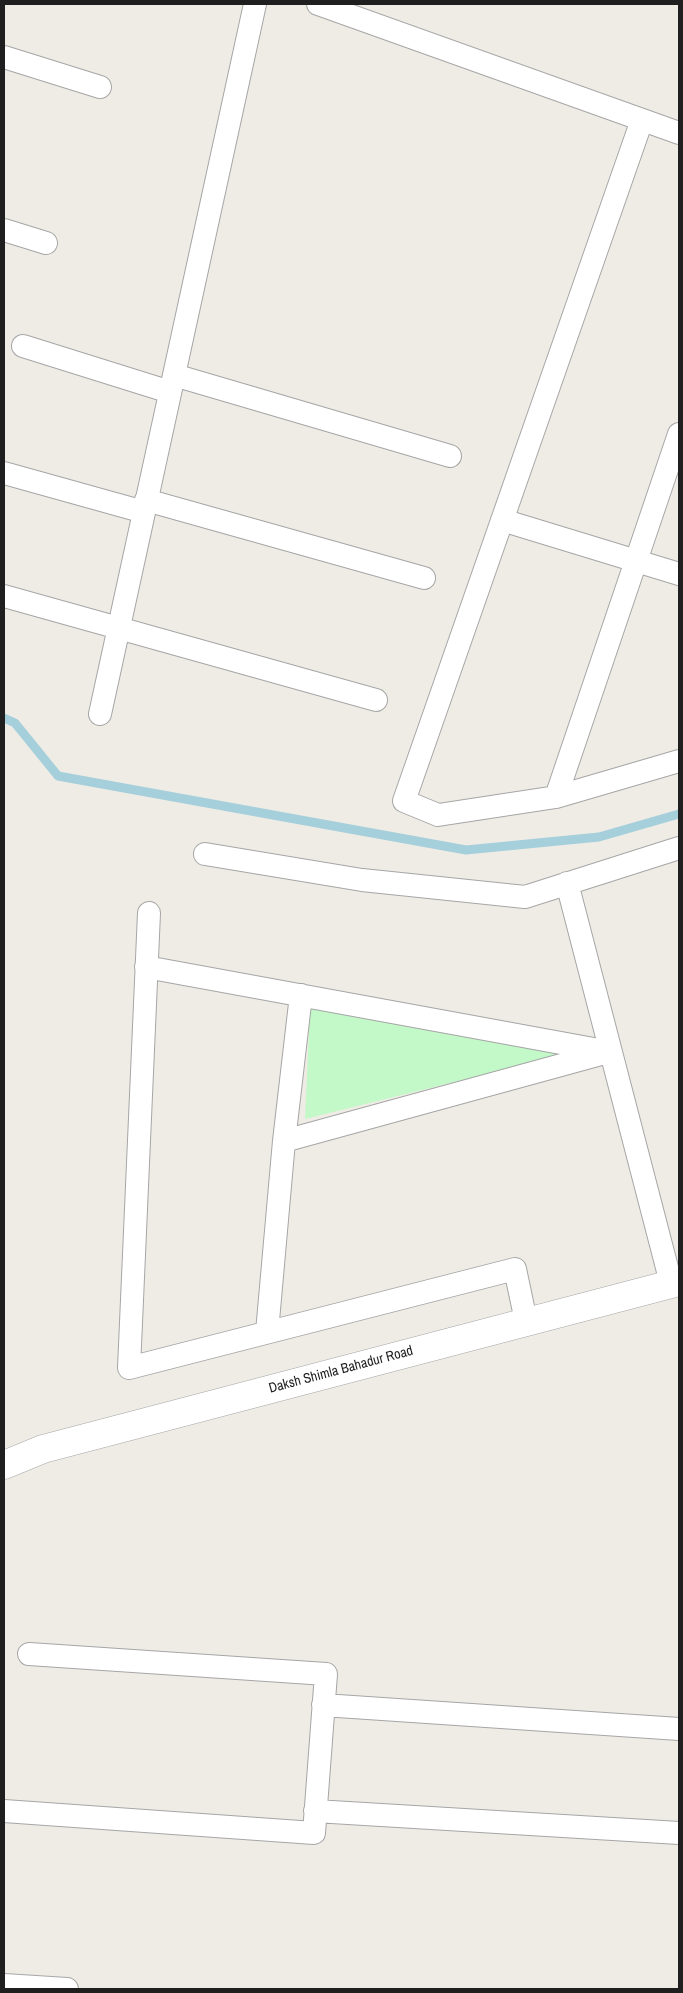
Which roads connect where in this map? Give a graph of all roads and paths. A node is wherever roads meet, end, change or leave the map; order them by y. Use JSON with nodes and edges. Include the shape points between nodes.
{"nodes":[{"id":1,"x":255,"y":4,"type":"edge"},
{"id":2,"x":318,"y":4,"type":"edge"},
{"id":3,"x":4,"y":57,"type":"edge"},
{"id":4,"x":100,"y":87,"type":"dead end"},
{"id":5,"x":642,"y":120,"type":"junction"},
{"id":6,"x":679,"y":133,"type":"edge"},
{"id":7,"x":4,"y":230,"type":"edge"},
{"id":8,"x":46,"y":243,"type":"dead end"},
{"id":9,"x":23,"y":346,"type":"dead end"},
{"id":10,"x":172,"y":383,"type":"junction"},
{"id":11,"x":679,"y":434,"type":"edge"},
{"id":12,"x":450,"y":456,"type":"dead end"},
{"id":13,"x":4,"y":473,"type":"edge"},
{"id":14,"x":145,"y":506,"type":"junction"},
{"id":15,"x":502,"y":520,"type":"junction"},
{"id":16,"x":636,"y":561,"type":"junction"},
{"id":17,"x":679,"y":574,"type":"edge"},
{"id":18,"x":424,"y":578,"type":"dead end"},
{"id":19,"x":4,"y":596,"type":"edge"},
{"id":20,"x":119,"y":627,"type":"junction"},
{"id":21,"x":376,"y":700,"type":"dead end"},
{"id":22,"x":100,"y":714,"type":"dead end"},
{"id":23,"x":679,"y":761,"type":"edge"},
{"id":24,"x":556,"y":796,"type":"junction"},
{"id":25,"x":679,"y":848,"type":"edge"},
{"id":26,"x":205,"y":854,"type":"dead end"},
{"id":27,"x":567,"y":884,"type":"junction"},
{"id":28,"x":149,"y":913,"type":"dead end"},
{"id":29,"x":146,"y":967,"type":"junction"},
{"id":30,"x":301,"y":995,"type":"junction"},
{"id":31,"x":610,"y":1052,"type":"junction"},
{"id":32,"x":284,"y":1141,"type":"junction"},
{"id":33,"x":675,"y":1283,"type":"edge"},
{"id":34,"x":526,"y":1321,"type":"junction"},
{"id":35,"x":267,"y":1332,"type":"junction"},
{"id":36,"x":4,"y":1465,"type":"edge"},
{"id":37,"x":29,"y":1654,"type":"dead end"},
{"id":38,"x":322,"y":1705,"type":"junction"},
{"id":39,"x":679,"y":1729,"type":"edge"},
{"id":40,"x":4,"y":1811,"type":"edge"},
{"id":41,"x":315,"y":1811,"type":"junction"},
{"id":42,"x":679,"y":1834,"type":"edge"},
{"id":43,"x":4,"y":1985,"type":"edge"},
{"id":44,"x":67,"y":1989,"type":"edge"}],
"edges":[{"from":1,"to":10,"type":"street"},
{"from":2,"to":5,"type":"street"},
{"from":3,"to":4,"type":"street"},
{"from":5,"to":6,"type":"street"},
{"from":5,"to":15,"type":"street"},
{"from":7,"to":8,"type":"street"},
{"from":9,"to":10,"type":"street"},
{"from":10,"to":12,"type":"street"},
{"from":10,"to":14,"type":"street"},
{"from":11,"to":16,"type":"street"},
{"from":13,"to":14,"type":"street"},
{"from":14,"to":18,"type":"street"},
{"from":14,"to":20,"type":"street"},
{"from":15,"to":16,"type":"street"},
{"from":15,"to":24,"type":"street","via":[[404,801],[438,815]]},
{"from":16,"to":17,"type":"street"},
{"from":16,"to":24,"type":"street"},
{"from":19,"to":20,"type":"street"},
{"from":20,"to":21,"type":"street"},
{"from":20,"to":22,"type":"street"},
{"from":23,"to":24,"type":"street"},
{"from":25,"to":27,"type":"street"},
{"from":26,"to":27,"type":"street","via":[[362,880],[525,897]]},
{"from":27,"to":31,"type":"street"},
{"from":28,"to":29,"type":"street"},
{"from":29,"to":30,"type":"street"},
{"from":29,"to":35,"type":"street","via":[[129,1368]]},
{"from":30,"to":31,"type":"street"},
{"from":30,"to":32,"type":"street"},
{"from":31,"to":32,"type":"street"},
{"from":31,"to":33,"type":"street"},
{"from":32,"to":35,"type":"street"},
{"from":33,"to":34,"type":"street","name":"Daksh Shimla Bahadur Road"},
{"from":34,"to":35,"type":"street","via":[[515,1269]]},
{"from":34,"to":36,"type":"street","name":"Daksh Shimla Bahadur Road","via":[[43,1449]]},
{"from":37,"to":38,"type":"street","via":[[326,1674]]},
{"from":38,"to":39,"type":"street"},
{"from":38,"to":41,"type":"street"},
{"from":40,"to":41,"type":"street","via":[[314,1833]]},
{"from":41,"to":42,"type":"street"},
{"from":43,"to":44,"type":"street"}]}
